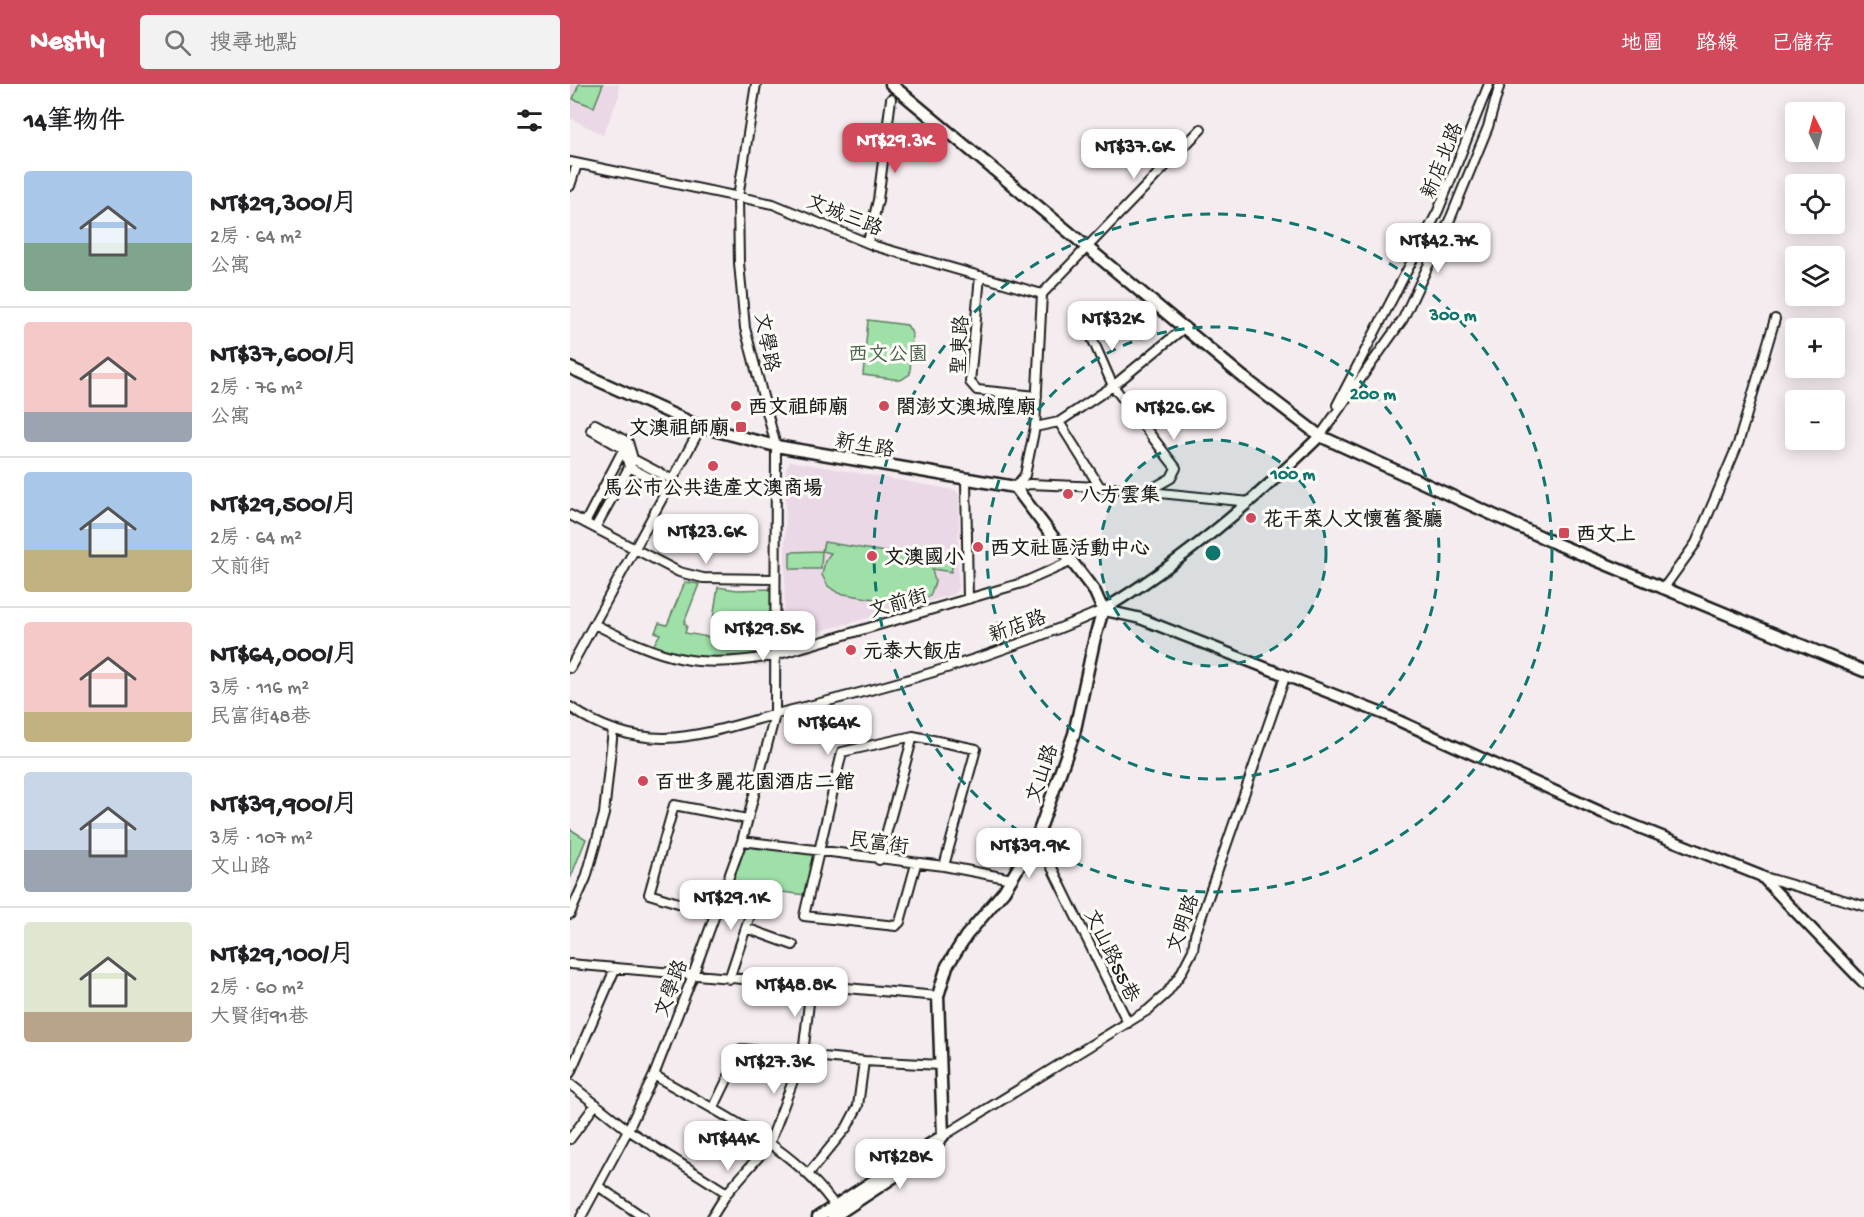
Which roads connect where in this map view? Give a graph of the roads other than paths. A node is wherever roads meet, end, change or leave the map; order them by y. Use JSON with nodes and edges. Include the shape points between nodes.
{"nodes":[{"id":1,"x":756,"y":84,"type":"edge"},
{"id":2,"x":891,"y":84,"type":"edge"},
{"id":3,"x":1489,"y":84,"type":"edge"},
{"id":4,"x":1500,"y":84,"type":"edge"},
{"id":5,"x":891,"y":99,"type":"dead end"},
{"id":6,"x":1201,"y":129,"type":"dead end"},
{"id":7,"x":573,"y":163,"type":"edge"},
{"id":8,"x":570,"y":186,"type":"edge"},
{"id":9,"x":738,"y":197,"type":"junction"},
{"id":10,"x":868,"y":242,"type":"junction"},
{"id":11,"x":1085,"y":247,"type":"junction"},
{"id":12,"x":980,"y":276,"type":"junction"},
{"id":13,"x":1042,"y":294,"type":"junction"},
{"id":14,"x":1775,"y":319,"type":"dead end"},
{"id":15,"x":1185,"y":327,"type":"junction"},
{"id":16,"x":1088,"y":329,"type":"dead end"},
{"id":17,"x":570,"y":368,"type":"edge"},
{"id":18,"x":1113,"y":386,"type":"junction"},
{"id":19,"x":1037,"y":396,"type":"junction"},
{"id":20,"x":1059,"y":423,"type":"junction"},
{"id":21,"x":593,"y":427,"type":"dead end"},
{"id":22,"x":701,"y":427,"type":"junction"},
{"id":23,"x":1035,"y":427,"type":"junction"},
{"id":24,"x":1320,"y":436,"type":"junction"},
{"id":25,"x":626,"y":445,"type":"junction"},
{"id":26,"x":776,"y":446,"type":"junction"},
{"id":27,"x":633,"y":459,"type":"junction"},
{"id":28,"x":629,"y":467,"type":"junction"},
{"id":29,"x":966,"y":479,"type":"junction"},
{"id":30,"x":671,"y":484,"type":"junction"},
{"id":31,"x":1015,"y":487,"type":"junction"},
{"id":32,"x":1100,"y":487,"type":"junction"},
{"id":33,"x":1148,"y":491,"type":"junction"},
{"id":34,"x":1250,"y":502,"type":"junction"},
{"id":35,"x":570,"y":515,"type":"edge"},
{"id":36,"x":585,"y":523,"type":"junction"},
{"id":37,"x":596,"y":528,"type":"junction"},
{"id":38,"x":636,"y":549,"type":"junction"},
{"id":39,"x":1070,"y":562,"type":"junction"},
{"id":40,"x":775,"y":579,"type":"junction"},
{"id":41,"x":1663,"y":589,"type":"junction"},
{"id":42,"x":968,"y":599,"type":"junction"},
{"id":43,"x":1103,"y":610,"type":"junction"},
{"id":44,"x":594,"y":624,"type":"junction"},
{"id":45,"x":776,"y":655,"type":"junction"},
{"id":46,"x":570,"y":668,"type":"edge"},
{"id":47,"x":1864,"y":671,"type":"edge"},
{"id":48,"x":1285,"y":677,"type":"junction"},
{"id":49,"x":570,"y":707,"type":"edge"},
{"id":50,"x":775,"y":715,"type":"junction"},
{"id":51,"x":613,"y":730,"type":"junction"},
{"id":52,"x":913,"y":736,"type":"junction"},
{"id":53,"x":747,"y":819,"type":"junction"},
{"id":54,"x":1037,"y":837,"type":"junction"},
{"id":55,"x":742,"y":841,"type":"junction"},
{"id":56,"x":820,"y":850,"type":"junction"},
{"id":57,"x":879,"y":860,"type":"junction"},
{"id":58,"x":916,"y":864,"type":"junction"},
{"id":59,"x":944,"y":866,"type":"junction"},
{"id":60,"x":1761,"y":876,"type":"junction"},
{"id":61,"x":1012,"y":879,"type":"junction"},
{"id":62,"x":758,"y":891,"type":"dead end"},
{"id":63,"x":1864,"y":906,"type":"edge"},
{"id":64,"x":714,"y":914,"type":"junction"},
{"id":65,"x":570,"y":915,"type":"edge"},
{"id":66,"x":746,"y":928,"type":"junction"},
{"id":67,"x":793,"y":945,"type":"dead end"},
{"id":68,"x":570,"y":964,"type":"edge"},
{"id":69,"x":615,"y":969,"type":"junction"},
{"id":70,"x":693,"y":975,"type":"junction"},
{"id":71,"x":729,"y":979,"type":"junction"},
{"id":72,"x":1864,"y":983,"type":"edge"},
{"id":73,"x":812,"y":986,"type":"junction"},
{"id":74,"x":938,"y":996,"type":"junction"},
{"id":75,"x":1128,"y":1023,"type":"junction"},
{"id":76,"x":803,"y":1054,"type":"junction"},
{"id":77,"x":864,"y":1061,"type":"junction"},
{"id":78,"x":941,"y":1065,"type":"junction"},
{"id":79,"x":570,"y":1073,"type":"edge"},
{"id":80,"x":654,"y":1075,"type":"junction"},
{"id":81,"x":570,"y":1084,"type":"edge"},
{"id":82,"x":596,"y":1104,"type":"junction"},
{"id":83,"x":713,"y":1109,"type":"junction"},
{"id":84,"x":628,"y":1130,"type":"junction"},
{"id":85,"x":943,"y":1136,"type":"junction"},
{"id":86,"x":570,"y":1139,"type":"edge"},
{"id":87,"x":769,"y":1145,"type":"junction"},
{"id":88,"x":809,"y":1173,"type":"junction"},
{"id":89,"x":598,"y":1186,"type":"junction"},
{"id":90,"x":727,"y":1193,"type":"junction"},
{"id":91,"x":835,"y":1212,"type":"edge"},
{"id":92,"x":581,"y":1217,"type":"edge"},
{"id":93,"x":643,"y":1217,"type":"edge"},
{"id":94,"x":712,"y":1217,"type":"edge"},
{"id":95,"x":818,"y":1217,"type":"edge"}],
"edges":[{"from":1,"to":9,"type":"street","name":"文學路"},
{"from":2,"to":11,"type":"main road"},
{"from":3,"to":24,"type":"street","name":"新店北路","via":[[1438,211]]},
{"from":4,"to":24,"type":"street","name":"新店北路","via":[[1488,127],[1451,218],[1403,319]]},
{"from":5,"to":10,"type":"street","via":[[878,200]]},
{"from":6,"to":11,"type":"street"},
{"from":7,"to":8,"type":"street"},
{"from":7,"to":9,"type":"street","name":"文城三路"},
{"from":9,"to":10,"type":"street","name":"文城三路","via":[[773,204]]},
{"from":9,"to":26,"type":"street","name":"文學路","via":[[745,328]]},
{"from":10,"to":12,"type":"street","name":"文城三路"},
{"from":11,"to":13,"type":"street"},
{"from":11,"to":15,"type":"main road"},
{"from":12,"to":13,"type":"street","name":"文城三路"},
{"from":12,"to":19,"type":"street","name":"聖東路","via":[[970,382],[977,390]]},
{"from":13,"to":19,"type":"street"},
{"from":14,"to":41,"type":"street","via":[[1738,444],[1696,543]]},
{"from":15,"to":18,"type":"street"},
{"from":15,"to":24,"type":"main road"},
{"from":16,"to":18,"type":"street"},
{"from":17,"to":22,"type":"main road","name":"新生路"},
{"from":18,"to":20,"type":"street"},
{"from":18,"to":33,"type":"street","via":[[1176,468],[1171,478]]},
{"from":19,"to":23,"type":"street"},
{"from":20,"to":23,"type":"street"},
{"from":20,"to":32,"type":"street"},
{"from":21,"to":25,"type":"street"},
{"from":22,"to":26,"type":"main road","name":"新生路"},
{"from":22,"to":30,"type":"street"},
{"from":23,"to":31,"type":"street","via":[[1025,475]]},
{"from":24,"to":34,"type":"street","name":"新店路"},
{"from":24,"to":41,"type":"main road"},
{"from":25,"to":27,"type":"street"},
{"from":25,"to":28,"type":"street"},
{"from":25,"to":36,"type":"street"},
{"from":26,"to":29,"type":"main road","name":"新生路"},
{"from":26,"to":40,"type":"street","name":"文學路"},
{"from":27,"to":28,"type":"street"},
{"from":27,"to":30,"type":"street"},
{"from":28,"to":30,"type":"street"},
{"from":28,"to":37,"type":"street"},
{"from":29,"to":31,"type":"main road","name":"新生路"},
{"from":29,"to":42,"type":"street"},
{"from":30,"to":38,"type":"street"},
{"from":31,"to":32,"type":"street"},
{"from":31,"to":39,"type":"main road"},
{"from":32,"to":33,"type":"street"},
{"from":33,"to":34,"type":"street"},
{"from":34,"to":43,"type":"street","name":"新店路","via":[[1146,583]]},
{"from":35,"to":36,"type":"street"},
{"from":36,"to":37,"type":"street"},
{"from":37,"to":38,"type":"street"},
{"from":38,"to":40,"type":"street","via":[[679,572],[703,578]]},
{"from":38,"to":44,"type":"street"},
{"from":39,"to":42,"type":"street","name":"文前街","via":[[1022,583]]},
{"from":39,"to":43,"type":"main road","via":[[1095,592]]},
{"from":40,"to":45,"type":"street","name":"文學路"},
{"from":41,"to":47,"type":"main road"},
{"from":42,"to":45,"type":"street","name":"文前街"},
{"from":43,"to":48,"type":"street","via":[[1139,618]]},
{"from":43,"to":50,"type":"street","name":"新店路","via":[[1043,636],[945,670]]},
{"from":43,"to":54,"type":"main road","name":"文山路","via":[[1074,734]]},
{"from":44,"to":45,"type":"street","name":"文前街","via":[[660,654],[695,662],[736,663]]},
{"from":44,"to":46,"type":"street"},
{"from":45,"to":50,"type":"street","name":"文學路"},
{"from":48,"to":60,"type":"street","via":[[1396,719],[1603,813]]},
{"from":48,"to":75,"type":"street","name":"文明路","via":[[1195,935],[1193,951],[1166,994]]},
{"from":49,"to":51,"type":"street","name":"新店路"},
{"from":50,"to":51,"type":"street","name":"新店路","via":[[664,738]]},
{"from":50,"to":53,"type":"street","name":"文學路"},
{"from":51,"to":65,"type":"street","via":[[604,814],[586,878]]},
{"from":52,"to":56,"type":"street","via":[[842,752]]},
{"from":52,"to":57,"type":"street"},
{"from":52,"to":59,"type":"street","via":[[976,749]]},
{"from":53,"to":55,"type":"street","name":"文學路"},
{"from":53,"to":64,"type":"street","via":[[674,805],[649,894]]},
{"from":54,"to":61,"type":"main road","name":"文山路"},
{"from":54,"to":75,"type":"street","name":"文山路55巷"},
{"from":55,"to":56,"type":"street","name":"民富街"},
{"from":55,"to":64,"type":"street","name":"文學路"},
{"from":56,"to":57,"type":"street","name":"民富街"},
{"from":56,"to":58,"type":"street","via":[[804,916],[896,926]]},
{"from":57,"to":58,"type":"street","name":"民富街"},
{"from":58,"to":59,"type":"street","name":"民富街"},
{"from":59,"to":61,"type":"street","name":"民富街"},
{"from":60,"to":63,"type":"street"},
{"from":60,"to":72,"type":"street"},
{"from":61,"to":74,"type":"main road","name":"文山路","via":[[947,966]]},
{"from":62,"to":66,"type":"street"},
{"from":64,"to":70,"type":"street","name":"文學路"},
{"from":66,"to":67,"type":"street"},
{"from":66,"to":71,"type":"street"},
{"from":68,"to":69,"type":"street"},
{"from":69,"to":70,"type":"street"},
{"from":69,"to":79,"type":"street"},
{"from":70,"to":71,"type":"street"},
{"from":70,"to":80,"type":"street","name":"文學路"},
{"from":71,"to":73,"type":"street"},
{"from":73,"to":74,"type":"street"},
{"from":73,"to":76,"type":"street"},
{"from":74,"to":78,"type":"main road","name":"文山路"},
{"from":75,"to":85,"type":"street","name":"文明路"},
{"from":76,"to":77,"type":"street"},
{"from":76,"to":83,"type":"street","via":[[742,1049]]},
{"from":76,"to":87,"type":"street"},
{"from":77,"to":78,"type":"street"},
{"from":77,"to":88,"type":"street","via":[[858,1106],[847,1127]]},
{"from":78,"to":85,"type":"main road","name":"文山路"},
{"from":80,"to":83,"type":"street"},
{"from":80,"to":84,"type":"street","name":"文學路"},
{"from":81,"to":82,"type":"street"},
{"from":82,"to":84,"type":"street"},
{"from":82,"to":86,"type":"street"},
{"from":83,"to":87,"type":"street"},
{"from":84,"to":89,"type":"street","name":"文學路"},
{"from":84,"to":90,"type":"street"},
{"from":85,"to":91,"type":"main road"},
{"from":87,"to":88,"type":"street"},
{"from":87,"to":90,"type":"street"},
{"from":88,"to":91,"type":"street"},
{"from":89,"to":92,"type":"street","name":"文學路"},
{"from":89,"to":93,"type":"street"},
{"from":90,"to":94,"type":"street"},
{"from":91,"to":95,"type":"main road"}]}
